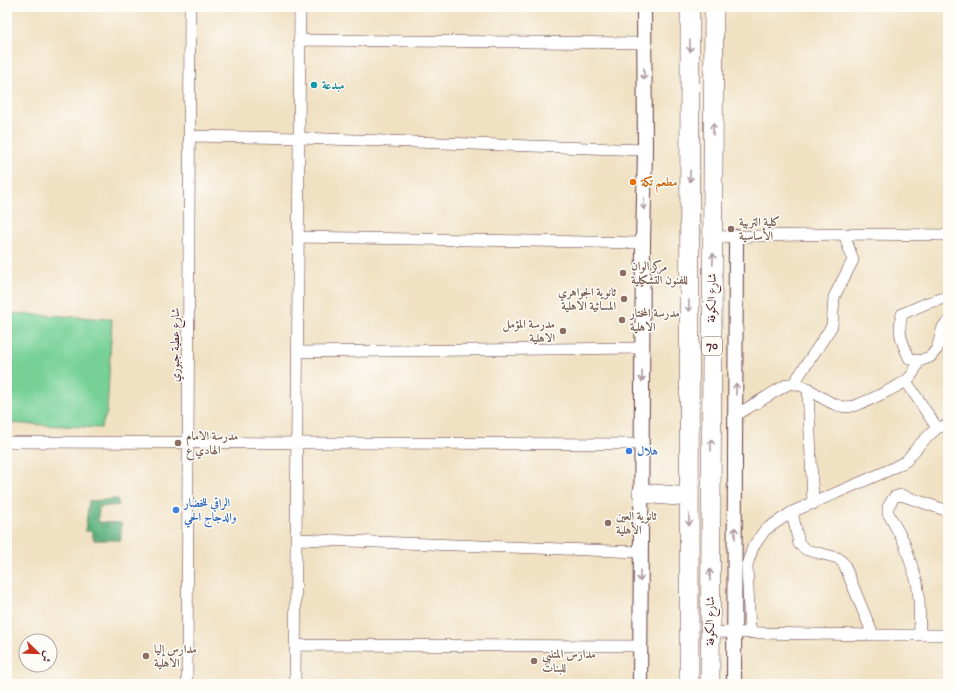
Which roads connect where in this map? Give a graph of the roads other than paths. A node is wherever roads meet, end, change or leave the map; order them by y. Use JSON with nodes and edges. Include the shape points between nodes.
{"nodes":[{"id":1,"x":190,"y":7,"type":"edge"},
{"id":2,"x":300,"y":7,"type":"edge"},
{"id":3,"x":644,"y":7,"type":"edge"},
{"id":4,"x":690,"y":7,"type":"edge"},
{"id":5,"x":714,"y":7,"type":"edge"},
{"id":6,"x":299,"y":40,"type":"junction"},
{"id":7,"x":644,"y":43,"type":"junction"},
{"id":8,"x":189,"y":136,"type":"junction"},
{"id":9,"x":299,"y":138,"type":"junction"},
{"id":10,"x":645,"y":150,"type":"junction"},
{"id":11,"x":844,"y":234,"type":"junction"},
{"id":12,"x":948,"y":235,"type":"edge"},
{"id":13,"x":298,"y":237,"type":"junction"},
{"id":14,"x":713,"y":237,"type":"junction"},
{"id":15,"x":736,"y":237,"type":"junction"},
{"id":16,"x":642,"y":243,"type":"junction"},
{"id":17,"x":948,"y":297,"type":"edge"},
{"id":18,"x":948,"y":322,"type":"edge"},
{"id":19,"x":642,"y":348,"type":"junction"},
{"id":20,"x":297,"y":352,"type":"junction"},
{"id":21,"x":919,"y":361,"type":"junction"},
{"id":22,"x":906,"y":381,"type":"junction"},
{"id":23,"x":794,"y":383,"type":"junction"},
{"id":24,"x":808,"y":388,"type":"junction"},
{"id":25,"x":736,"y":415,"type":"junction"},
{"id":26,"x":943,"y":426,"type":"edge"},
{"id":27,"x":7,"y":442,"type":"edge"},
{"id":28,"x":296,"y":442,"type":"junction"},
{"id":29,"x":188,"y":443,"type":"junction"},
{"id":30,"x":641,"y":444,"type":"junction"},
{"id":31,"x":642,"y":493,"type":"junction"},
{"id":32,"x":689,"y":497,"type":"junction"},
{"id":33,"x":813,"y":504,"type":"junction"},
{"id":34,"x":948,"y":511,"type":"edge"},
{"id":35,"x":792,"y":512,"type":"junction"},
{"id":36,"x":296,"y":539,"type":"junction"},
{"id":37,"x":640,"y":552,"type":"junction"},
{"id":38,"x":710,"y":632,"type":"junction"},
{"id":39,"x":734,"y":632,"type":"junction"},
{"id":40,"x":750,"y":633,"type":"junction"},
{"id":41,"x":873,"y":635,"type":"junction"},
{"id":42,"x":920,"y":635,"type":"junction"},
{"id":43,"x":948,"y":635,"type":"edge"},
{"id":44,"x":295,"y":645,"type":"junction"},
{"id":45,"x":640,"y":646,"type":"junction"},
{"id":46,"x":187,"y":684,"type":"edge"},
{"id":47,"x":295,"y":684,"type":"edge"},
{"id":48,"x":640,"y":684,"type":"edge"},
{"id":49,"x":689,"y":684,"type":"edge"},
{"id":50,"x":710,"y":684,"type":"edge"},
{"id":51,"x":734,"y":684,"type":"edge"}],
"edges":[{"from":1,"to":8,"type":"street","name":"شارع عطية جبوري"},
{"from":2,"to":6,"type":"street"},
{"from":3,"to":7,"type":"street"},
{"from":4,"to":32,"type":"highway","name":"شارع الكوفة","number":"70","one_way":true},
{"from":14,"to":5,"type":"highway","name":"شارع الكوفة","number":"70","one_way":true},
{"from":6,"to":7,"type":"street"},
{"from":6,"to":9,"type":"street"},
{"from":7,"to":10,"type":"street","one_way":true},
{"from":8,"to":9,"type":"street"},
{"from":8,"to":29,"type":"street","name":"شارع عطية جبوري"},
{"from":9,"to":10,"type":"street"},
{"from":9,"to":13,"type":"street"},
{"from":10,"to":16,"type":"street","one_way":true},
{"from":11,"to":12,"type":"street"},
{"from":11,"to":15,"type":"street"},
{"from":11,"to":23,"type":"street","via":[[853,260],[834,296],[832,326]]},
{"from":13,"to":16,"type":"street"},
{"from":13,"to":20,"type":"street"},
{"from":14,"to":15,"type":"street"},
{"from":38,"to":14,"type":"highway","name":"شارع الكوفة","number":"70","one_way":true},
{"from":25,"to":15,"type":"street","one_way":true},
{"from":16,"to":19,"type":"street"},
{"from":17,"to":21,"type":"street","via":[[902,314],[899,326],[902,342],[909,358]]},
{"from":18,"to":21,"type":"street","via":[[943,327],[937,349],[930,357]]},
{"from":19,"to":20,"type":"street"},
{"from":19,"to":30,"type":"street","one_way":true},
{"from":20,"to":28,"type":"street"},
{"from":21,"to":22,"type":"street"},
{"from":22,"to":24,"type":"street","via":[[852,407],[840,406]]},
{"from":22,"to":26,"type":"street"},
{"from":23,"to":24,"type":"street"},
{"from":23,"to":25,"type":"street","via":[[788,384]]},
{"from":24,"to":33,"type":"street"},
{"from":39,"to":25,"type":"street","one_way":true},
{"from":26,"to":33,"type":"street","via":[[920,444],[906,461]]},
{"from":27,"to":29,"type":"street"},
{"from":28,"to":29,"type":"street"},
{"from":28,"to":30,"type":"street"},
{"from":28,"to":36,"type":"street"},
{"from":29,"to":46,"type":"street","name":"شارع عطية جبوري"},
{"from":30,"to":31,"type":"street"},
{"from":31,"to":32,"type":"highway"},
{"from":31,"to":37,"type":"street"},
{"from":32,"to":49,"type":"highway","name":"شارع الكوفة","number":"70","one_way":true},
{"from":33,"to":35,"type":"street"},
{"from":34,"to":42,"type":"street","via":[[901,495],[894,497],[888,507],[888,513],[904,542],[916,582]]},
{"from":35,"to":40,"type":"street","via":[[765,530],[753,547],[747,565]]},
{"from":35,"to":41,"type":"street","via":[[799,544],[807,550],[838,558],[844,564]]},
{"from":36,"to":37,"type":"street"},
{"from":36,"to":44,"type":"street"},
{"from":37,"to":45,"type":"street","one_way":true},
{"from":38,"to":39,"type":"street"},
{"from":38,"to":50,"type":"highway","name":"شارع الكوفة","number":"70"},
{"from":39,"to":40,"type":"street"},
{"from":39,"to":51,"type":"street"},
{"from":40,"to":41,"type":"street"},
{"from":41,"to":42,"type":"street"},
{"from":42,"to":43,"type":"street"},
{"from":44,"to":45,"type":"street"},
{"from":44,"to":47,"type":"street"},
{"from":45,"to":48,"type":"street"}]}
